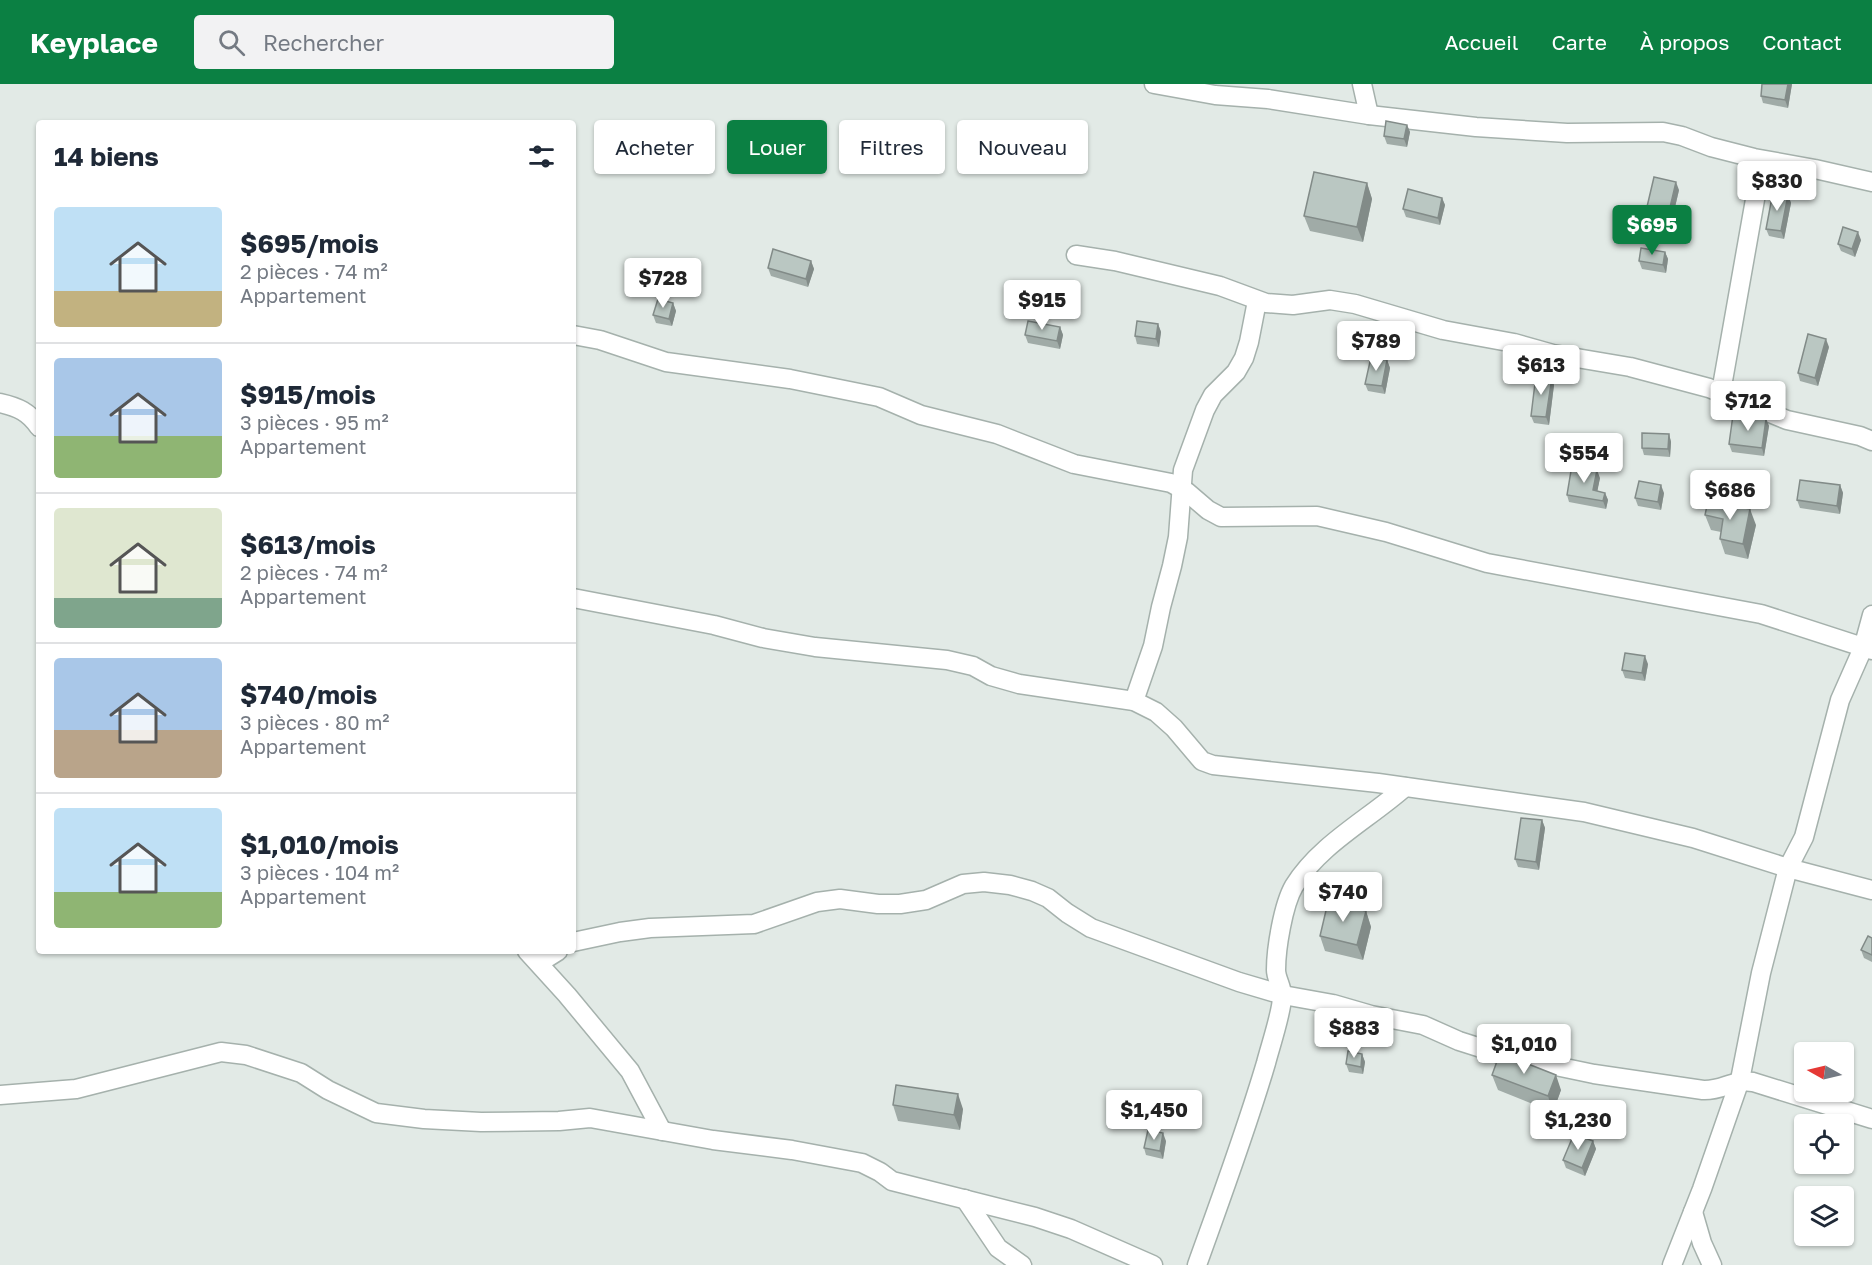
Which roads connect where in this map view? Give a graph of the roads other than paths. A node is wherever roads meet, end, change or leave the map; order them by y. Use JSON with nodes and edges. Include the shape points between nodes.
{"nodes":[{"id":1,"x":1154,"y":84,"type":"edge"},
{"id":2,"x":1362,"y":84,"type":"edge"},
{"id":3,"x":1369,"y":115,"type":"junction"},
{"id":4,"x":1762,"y":160,"type":"junction"},
{"id":5,"x":1872,"y":182,"type":"edge"},
{"id":6,"x":1076,"y":255,"type":"dead end"},
{"id":7,"x":1257,"y":301,"type":"junction"},
{"id":8,"x":576,"y":336,"type":"edge"},
{"id":9,"x":1721,"y":392,"type":"junction"},
{"id":10,"x":0,"y":403,"type":"edge"},
{"id":11,"x":36,"y":419,"type":"edge"},
{"id":12,"x":1872,"y":441,"type":"edge"},
{"id":13,"x":1180,"y":488,"type":"junction"},
{"id":14,"x":576,"y":599,"type":"edge"},
{"id":15,"x":1872,"y":615,"type":"edge"},
{"id":16,"x":1868,"y":649,"type":"edge"},
{"id":17,"x":1134,"y":700,"type":"junction"},
{"id":18,"x":1406,"y":787,"type":"junction"},
{"id":19,"x":1788,"y":868,"type":"junction"},
{"id":20,"x":1872,"y":890,"type":"edge"},
{"id":21,"x":576,"y":941,"type":"edge"},
{"id":22,"x":533,"y":957,"type":"edge"},
{"id":23,"x":1283,"y":995,"type":"junction"},
{"id":24,"x":1740,"y":1080,"type":"junction"},
{"id":25,"x":0,"y":1095,"type":"edge"},
{"id":26,"x":1872,"y":1119,"type":"edge"},
{"id":27,"x":662,"y":1131,"type":"junction"},
{"id":28,"x":964,"y":1199,"type":"junction"},
{"id":29,"x":1693,"y":1212,"type":"junction"},
{"id":30,"x":1022,"y":1265,"type":"edge"},
{"id":31,"x":1152,"y":1265,"type":"edge"},
{"id":32,"x":1197,"y":1265,"type":"edge"},
{"id":33,"x":1672,"y":1265,"type":"edge"},
{"id":34,"x":1712,"y":1265,"type":"edge"}],
"edges":[{"from":1,"to":3,"type":"street"},
{"from":2,"to":3,"type":"street"},
{"from":3,"to":4,"type":"street","via":[[1556,133],[1663,132]]},
{"from":4,"to":5,"type":"street"},
{"from":4,"to":9,"type":"street"},
{"from":6,"to":7,"type":"street","via":[[1220,286]]},
{"from":7,"to":9,"type":"street","via":[[1280,305],[1330,300],[1355,304],[1443,330],[1630,367]]},
{"from":7,"to":13,"type":"street","via":[[1244,358],[1205,410]]},
{"from":8,"to":13,"type":"street","via":[[666,362],[790,379],[879,397],[921,415],[997,434],[1074,464],[1161,480]]},
{"from":9,"to":12,"type":"street","via":[[1787,420]]},
{"from":10,"to":11,"type":"street","via":[[18,407]]},
{"from":13,"to":16,"type":"street","via":[[1221,516],[1317,516],[1386,532],[1487,564],[1761,614]]},
{"from":13,"to":17,"type":"street","via":[[1178,537],[1172,566],[1153,646]]},
{"from":14,"to":17,"type":"street","via":[[815,647],[947,660],[1019,684]]},
{"from":15,"to":16,"type":"street"},
{"from":16,"to":19,"type":"street","via":[[1840,700],[1804,837]]},
{"from":17,"to":18,"type":"street","via":[[1156,712],[1202,761],[1213,765]]},
{"from":18,"to":19,"type":"street","via":[[1584,812],[1693,838]]},
{"from":18,"to":23,"type":"street","via":[[1346,832],[1294,887],[1283,921],[1276,971]]},
{"from":19,"to":20,"type":"street"},
{"from":19,"to":24,"type":"street","via":[[1761,973]]},
{"from":21,"to":23,"type":"street","via":[[650,928],[754,924],[817,902],[840,899],[900,904],[926,900],[963,884],[984,882],[1032,891],[1091,928]]},
{"from":22,"to":27,"type":"street","via":[[630,1071]]},
{"from":23,"to":24,"type":"street","via":[[1423,1025],[1503,1055],[1594,1074],[1703,1090]]},
{"from":23,"to":32,"type":"street","via":[[1262,1074]]},
{"from":24,"to":26,"type":"street"},
{"from":24,"to":29,"type":"street"},
{"from":25,"to":27,"type":"street","via":[[76,1089],[221,1052],[246,1054],[301,1073],[376,1113],[481,1122],[590,1118]]},
{"from":27,"to":28,"type":"street","via":[[862,1163],[891,1181]]},
{"from":28,"to":30,"type":"street","via":[[998,1248]]},
{"from":28,"to":31,"type":"street","via":[[1071,1229]]},
{"from":29,"to":33,"type":"street"},
{"from":29,"to":34,"type":"street"}]}
